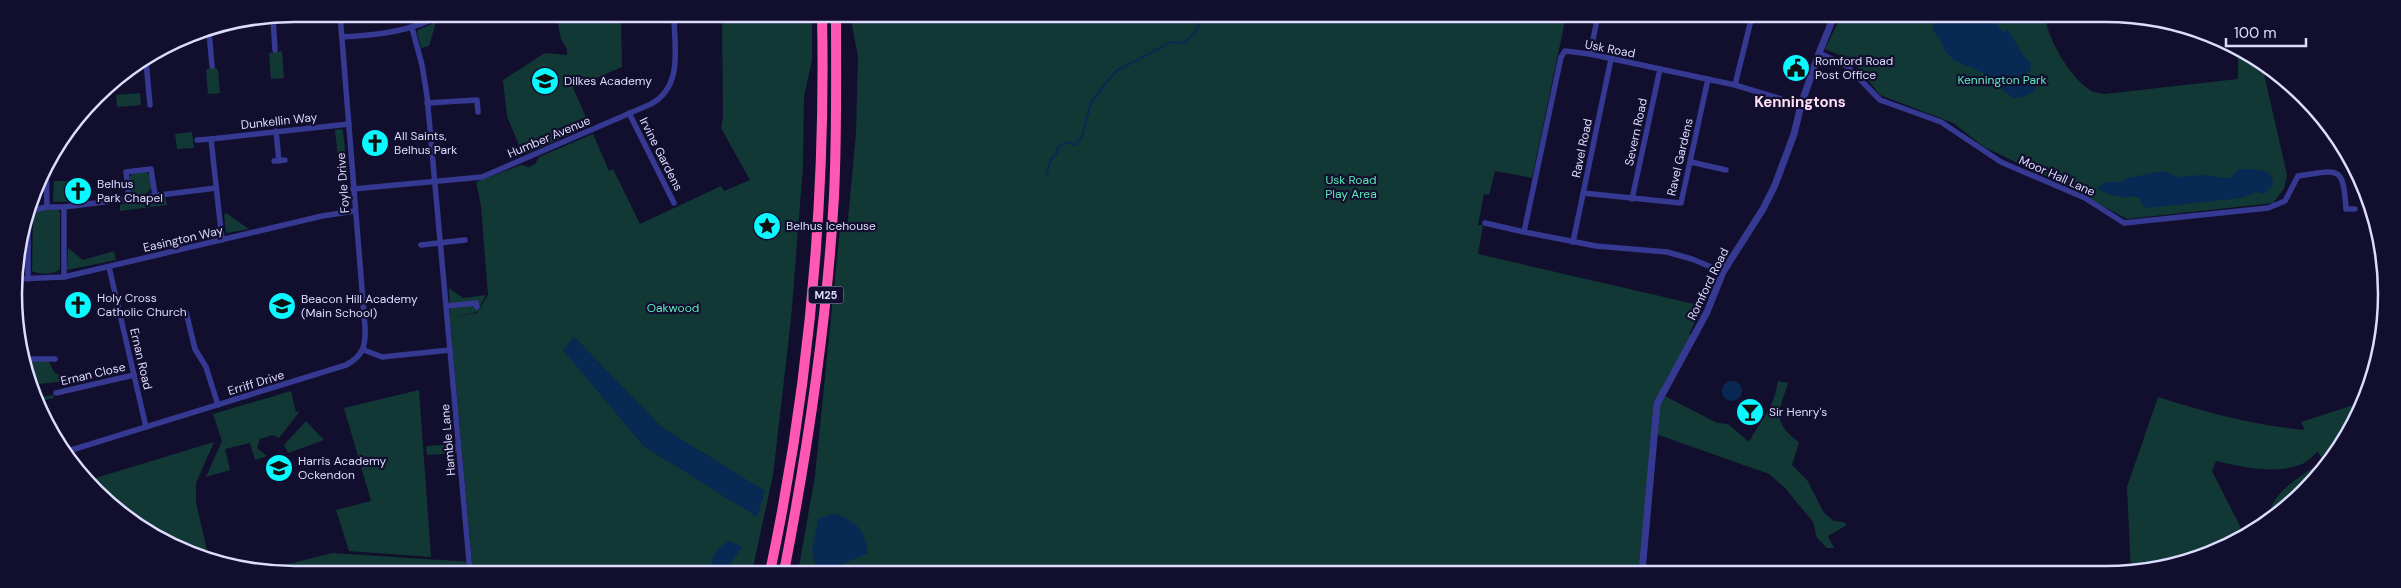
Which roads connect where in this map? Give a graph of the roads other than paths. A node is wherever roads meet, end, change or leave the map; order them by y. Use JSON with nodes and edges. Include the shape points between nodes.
{"nodes":[{"id":1,"x":341,"y":22,"type":"edge"},
{"id":2,"x":425,"y":22,"type":"edge"},
{"id":3,"x":674,"y":22,"type":"edge"},
{"id":4,"x":822,"y":22,"type":"edge"},
{"id":5,"x":836,"y":22,"type":"edge"},
{"id":6,"x":1597,"y":22,"type":"edge"},
{"id":7,"x":1750,"y":22,"type":"edge"},
{"id":8,"x":1832,"y":22,"type":"edge"},
{"id":9,"x":273,"y":23,"type":"edge"},
{"id":10,"x":412,"y":28,"type":"junction"},
{"id":11,"x":209,"y":36,"type":"edge"},
{"id":12,"x":342,"y":37,"type":"junction"},
{"id":13,"x":275,"y":50,"type":"dead end"},
{"id":14,"x":1819,"y":53,"type":"junction"},
{"id":15,"x":1590,"y":54,"type":"junction"},
{"id":16,"x":1611,"y":59,"type":"junction"},
{"id":17,"x":146,"y":66,"type":"edge"},
{"id":18,"x":212,"y":66,"type":"dead end"},
{"id":19,"x":1660,"y":69,"type":"junction"},
{"id":20,"x":1708,"y":79,"type":"junction"},
{"id":21,"x":1734,"y":85,"type":"junction"},
{"id":22,"x":428,"y":103,"type":"junction"},
{"id":23,"x":150,"y":105,"type":"dead end"},
{"id":24,"x":1801,"y":105,"type":"junction"},
{"id":25,"x":478,"y":112,"type":"dead end"},
{"id":26,"x":629,"y":114,"type":"junction"},
{"id":27,"x":349,"y":124,"type":"junction"},
{"id":28,"x":276,"y":131,"type":"junction"},
{"id":29,"x":211,"y":139,"type":"junction"},
{"id":30,"x":197,"y":140,"type":"dead end"},
{"id":31,"x":279,"y":161,"type":"dead end"},
{"id":32,"x":1691,"y":162,"type":"junction"},
{"id":33,"x":1726,"y":170,"type":"dead end"},
{"id":34,"x":435,"y":182,"type":"junction"},
{"id":35,"x":44,"y":188,"type":"edge"},
{"id":36,"x":216,"y":188,"type":"junction"},
{"id":37,"x":353,"y":189,"type":"junction"},
{"id":38,"x":1583,"y":193,"type":"junction"},
{"id":39,"x":155,"y":195,"type":"junction"},
{"id":40,"x":129,"y":199,"type":"junction"},
{"id":41,"x":1632,"y":199,"type":"junction"},
{"id":42,"x":674,"y":203,"type":"dead end"},
{"id":43,"x":47,"y":207,"type":"junction"},
{"id":44,"x":64,"y":207,"type":"junction"},
{"id":45,"x":36,"y":209,"type":"edge"},
{"id":46,"x":2355,"y":209,"type":"dead end"},
{"id":47,"x":355,"y":211,"type":"junction"},
{"id":48,"x":1486,"y":224,"type":"dead end"},
{"id":49,"x":1524,"y":232,"type":"junction"},
{"id":50,"x":222,"y":240,"type":"junction"},
{"id":51,"x":466,"y":241,"type":"dead end"},
{"id":52,"x":1572,"y":242,"type":"junction"},
{"id":53,"x":441,"y":243,"type":"junction"},
{"id":54,"x":421,"y":245,"type":"dead end"},
{"id":55,"x":26,"y":250,"type":"edge"},
{"id":56,"x":109,"y":267,"type":"junction"},
{"id":57,"x":1723,"y":272,"type":"junction"},
{"id":58,"x":64,"y":277,"type":"junction"},
{"id":59,"x":23,"y":279,"type":"edge"},
{"id":60,"x":28,"y":279,"type":"junction"},
{"id":61,"x":476,"y":302,"type":"dead end"},
{"id":62,"x":446,"y":306,"type":"junction"},
{"id":63,"x":186,"y":312,"type":"dead end"},
{"id":64,"x":364,"y":350,"type":"junction"},
{"id":65,"x":450,"y":350,"type":"junction"},
{"id":66,"x":31,"y":359,"type":"edge"},
{"id":67,"x":56,"y":359,"type":"dead end"},
{"id":68,"x":134,"y":375,"type":"junction"},
{"id":69,"x":56,"y":393,"type":"dead end"},
{"id":70,"x":218,"y":405,"type":"junction"},
{"id":71,"x":146,"y":427,"type":"junction"},
{"id":72,"x":72,"y":450,"type":"edge"},
{"id":73,"x":469,"y":566,"type":"edge"},
{"id":74,"x":771,"y":566,"type":"edge"},
{"id":75,"x":785,"y":566,"type":"edge"},
{"id":76,"x":1643,"y":566,"type":"edge"}],
"edges":[{"from":1,"to":12,"type":"street","name":"Foyle Drive"},
{"from":2,"to":10,"type":"street"},
{"from":3,"to":26,"type":"street","name":"Humber Avenue","via":[[674,76],[671,86],[658,100]]},
{"from":4,"to":74,"type":"highway","number":"M25","via":[[822,152],[815,265],[794,440]]},
{"from":5,"to":75,"type":"highway","number":"M25","via":[[835,161],[828,268],[806,446]]},
{"from":6,"to":15,"type":"street"},
{"from":7,"to":21,"type":"street"},
{"from":8,"to":14,"type":"street","name":"Romford Road"},
{"from":9,"to":13,"type":"street"},
{"from":10,"to":12,"type":"street"},
{"from":10,"to":22,"type":"street","name":"Hamble Lane"},
{"from":11,"to":18,"type":"street"},
{"from":12,"to":27,"type":"street","name":"Foyle Drive"},
{"from":14,"to":24,"type":"street","name":"Romford Road"},
{"from":14,"to":46,"type":"street","name":"Moor Hall Lane","via":[[1847,66],[1880,100],[1941,122],[2001,162],[2085,198],[2124,223],[2268,208],[2284,201],[2298,176],[2327,171],[2336,172],[2343,180],[2346,210]]},
{"from":15,"to":16,"type":"street","name":"Usk Road"},
{"from":15,"to":49,"type":"street","name":"Usk Road","via":[[1565,51],[1561,57]]},
{"from":16,"to":19,"type":"street","name":"Usk Road"},
{"from":16,"to":38,"type":"street","name":"Ravel Road"},
{"from":17,"to":23,"type":"street"},
{"from":19,"to":20,"type":"street","name":"Usk Road"},
{"from":19,"to":41,"type":"street","name":"Severn Road"},
{"from":20,"to":21,"type":"street","name":"Usk Road"},
{"from":20,"to":32,"type":"street","name":"Ravel Gardens"},
{"from":21,"to":24,"type":"street","name":"Usk Road"},
{"from":22,"to":25,"type":"street","via":[[477,100]]},
{"from":22,"to":34,"type":"street","name":"Hamble Lane"},
{"from":24,"to":57,"type":"street","name":"Romford Road","via":[[1792,141],[1768,199]]},
{"from":26,"to":34,"type":"street","name":"Humber Avenue","via":[[482,177]]},
{"from":26,"to":42,"type":"street","name":"Irvine Gardens"},
{"from":27,"to":28,"type":"street","name":"Dunkellin Way"},
{"from":27,"to":37,"type":"street","name":"Foyle Drive"},
{"from":28,"to":29,"type":"street","name":"Dunkellin Way"},
{"from":28,"to":31,"type":"street"},
{"from":29,"to":30,"type":"street","name":"Dunkellin Way"},
{"from":29,"to":36,"type":"street"},
{"from":32,"to":33,"type":"street"},
{"from":32,"to":41,"type":"street","name":"Ravel Gardens","via":[[1680,203]]},
{"from":34,"to":37,"type":"street","name":"Humber Avenue"},
{"from":34,"to":53,"type":"street","name":"Hamble Lane"},
{"from":35,"to":43,"type":"street"},
{"from":36,"to":39,"type":"street"},
{"from":36,"to":50,"type":"street"},
{"from":37,"to":47,"type":"street","name":"Foyle Drive"},
{"from":38,"to":41,"type":"street","name":"Ravel Gardens"},
{"from":38,"to":52,"type":"street","name":"Ravel Road"},
{"from":39,"to":40,"type":"street"},
{"from":39,"to":40,"type":"street","via":[[151,169],[126,172]]},
{"from":40,"to":44,"type":"street"},
{"from":43,"to":44,"type":"street"},
{"from":43,"to":45,"type":"street"},
{"from":44,"to":58,"type":"street"},
{"from":47,"to":50,"type":"street","name":"Easington Way"},
{"from":47,"to":64,"type":"street","name":"Foyle Drive"},
{"from":48,"to":49,"type":"street"},
{"from":49,"to":52,"type":"street"},
{"from":50,"to":56,"type":"street","name":"Easington Way"},
{"from":51,"to":53,"type":"street"},
{"from":52,"to":57,"type":"street","via":[[1673,254]]},
{"from":53,"to":54,"type":"street"},
{"from":53,"to":62,"type":"street","name":"Hamble Lane"},
{"from":55,"to":60,"type":"street"},
{"from":56,"to":58,"type":"street","name":"Easington Way"},
{"from":56,"to":68,"type":"street","name":"Ernan Road"},
{"from":57,"to":76,"type":"street","name":"Romford Road","via":[[1707,312],[1657,404]]},
{"from":58,"to":60,"type":"street","name":"Easington Way"},
{"from":59,"to":60,"type":"street","name":"Easington Way"},
{"from":61,"to":62,"type":"street"},
{"from":62,"to":65,"type":"street","name":"Hamble Lane"},
{"from":63,"to":70,"type":"street","via":[[195,349],[206,367]]},
{"from":64,"to":65,"type":"street","via":[[382,357]]},
{"from":64,"to":70,"type":"street","name":"Erriff Drive","via":[[346,365]]},
{"from":65,"to":73,"type":"street","name":"Hamble Lane"},
{"from":66,"to":67,"type":"street"},
{"from":68,"to":69,"type":"street","name":"Ernan Close"},
{"from":68,"to":71,"type":"street","name":"Ernan Road"},
{"from":70,"to":71,"type":"street","name":"Erriff Drive"},
{"from":71,"to":72,"type":"street","name":"Erriff Drive"}]}
